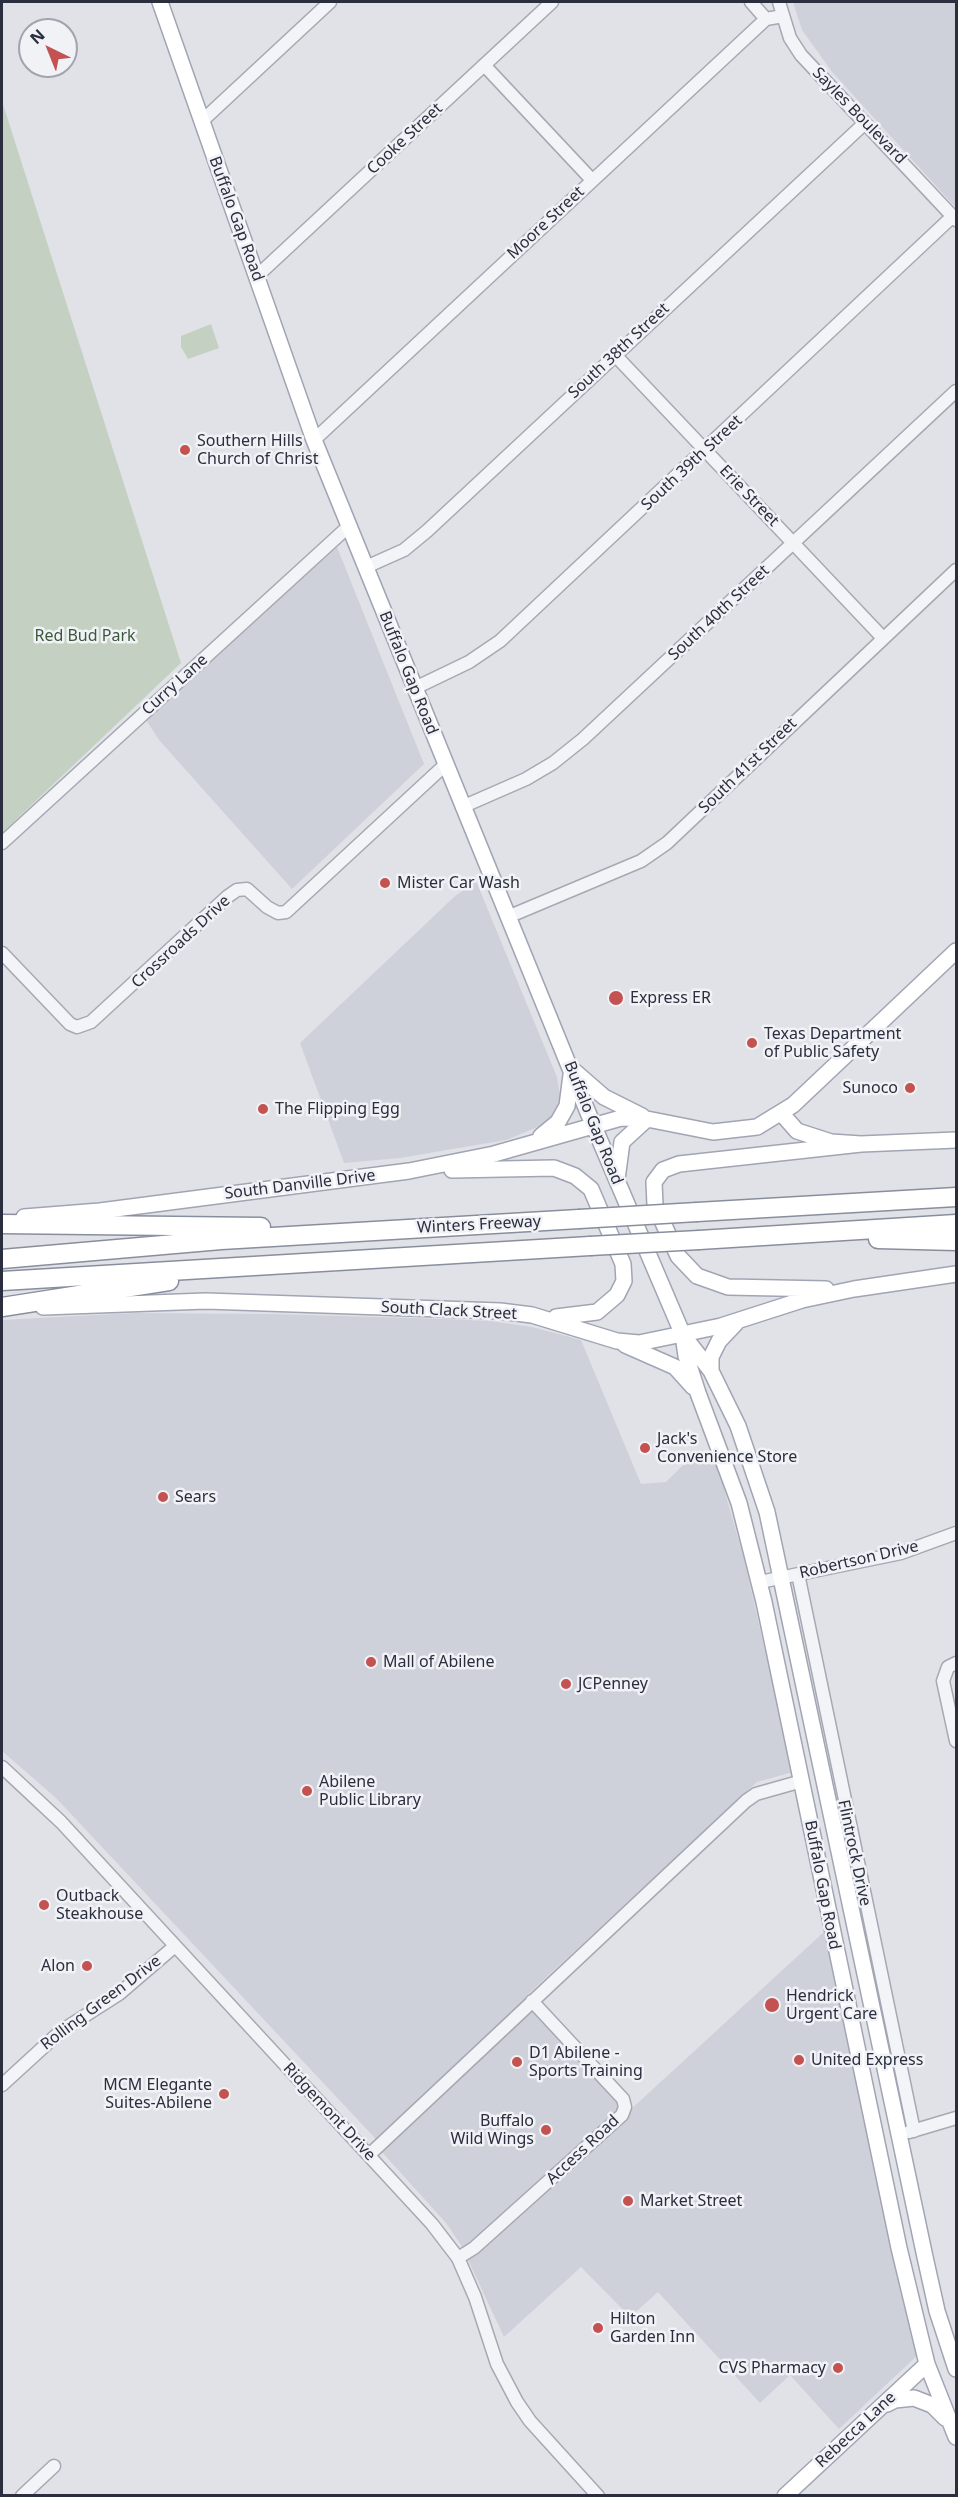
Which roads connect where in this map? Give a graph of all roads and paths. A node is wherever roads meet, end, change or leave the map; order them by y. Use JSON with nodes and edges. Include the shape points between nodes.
{"nodes":[{"id":1,"x":160,"y":2,"type":"edge"},
{"id":2,"x":330,"y":2,"type":"edge"},
{"id":3,"x":552,"y":2,"type":"edge"},
{"id":4,"x":751,"y":2,"type":"edge"},
{"id":5,"x":779,"y":2,"type":"edge"},
{"id":6,"x":783,"y":16,"type":"junction"},
{"id":7,"x":766,"y":19,"type":"junction"},
{"id":8,"x":484,"y":65,"type":"junction"},
{"id":9,"x":202,"y":121,"type":"junction"},
{"id":10,"x":865,"y":123,"type":"junction"},
{"id":11,"x":592,"y":180,"type":"junction"},
{"id":12,"x":955,"y":218,"type":"edge"},
{"id":13,"x":257,"y":276,"type":"junction"},
{"id":14,"x":615,"y":355,"type":"junction"},
{"id":15,"x":957,"y":391,"type":"edge"},
{"id":16,"x":314,"y":440,"type":"junction"},
{"id":17,"x":705,"y":451,"type":"junction"},
{"id":18,"x":349,"y":526,"type":"junction"},
{"id":19,"x":793,"y":543,"type":"junction"},
{"id":20,"x":366,"y":567,"type":"junction"},
{"id":21,"x":957,"y":570,"type":"edge"},
{"id":22,"x":883,"y":638,"type":"junction"},
{"id":23,"x":415,"y":688,"type":"junction"},
{"id":24,"x":445,"y":765,"type":"junction"},
{"id":25,"x":462,"y":807,"type":"junction"},
{"id":26,"x":2,"y":843,"type":"edge"},
{"id":27,"x":510,"y":916,"type":"junction"},
{"id":28,"x":957,"y":951,"type":"edge"},
{"id":29,"x":2,"y":953,"type":"edge"},
{"id":30,"x":571,"y":1070,"type":"junction"},
{"id":31,"x":782,"y":1114,"type":"junction"},
{"id":32,"x":648,"y":1119,"type":"junction"},
{"id":33,"x":593,"y":1124,"type":"junction"},
{"id":34,"x":957,"y":1140,"type":"edge"},
{"id":35,"x":532,"y":1142,"type":"junction"},
{"id":36,"x":861,"y":1144,"type":"junction"},
{"id":37,"x":409,"y":1171,"type":"junction"},
{"id":38,"x":617,"y":1182,"type":"junction"},
{"id":39,"x":957,"y":1197,"type":"edge"},
{"id":40,"x":2,"y":1219,"type":"edge"},
{"id":41,"x":2,"y":1224,"type":"edge"},
{"id":42,"x":957,"y":1224,"type":"edge"},
{"id":43,"x":419,"y":1229,"type":"junction"},
{"id":44,"x":757,"y":1235,"type":"junction"},
{"id":45,"x":957,"y":1241,"type":"edge"},
{"id":46,"x":2,"y":1259,"type":"edge"},
{"id":47,"x":267,"y":1266,"type":"junction"},
{"id":48,"x":957,"y":1274,"type":"edge"},
{"id":49,"x":2,"y":1281,"type":"edge"},
{"id":50,"x":854,"y":1289,"type":"junction"},
{"id":51,"x":2,"y":1308,"type":"edge"},
{"id":52,"x":532,"y":1316,"type":"junction"},
{"id":53,"x":740,"y":1320,"type":"junction"},
{"id":54,"x":683,"y":1335,"type":"junction"},
{"id":55,"x":617,"y":1341,"type":"junction"},
{"id":56,"x":711,"y":1371,"type":"junction"},
{"id":57,"x":698,"y":1393,"type":"junction"},
{"id":58,"x":957,"y":1533,"type":"edge"},
{"id":59,"x":798,"y":1574,"type":"junction"},
{"id":60,"x":782,"y":1577,"type":"junction"},
{"id":61,"x":760,"y":1582,"type":"junction"},
{"id":62,"x":957,"y":1663,"type":"edge"},
{"id":63,"x":957,"y":1741,"type":"edge"},
{"id":64,"x":2,"y":1767,"type":"edge"},
{"id":65,"x":802,"y":1781,"type":"junction"},
{"id":66,"x":829,"y":1802,"type":"junction"},
{"id":67,"x":175,"y":1946,"type":"junction"},
{"id":68,"x":532,"y":2001,"type":"junction"},
{"id":69,"x":2,"y":2085,"type":"edge"},
{"id":70,"x":957,"y":2118,"type":"edge"},
{"id":71,"x":906,"y":2132,"type":"junction"},
{"id":72,"x":369,"y":2155,"type":"junction"},
{"id":73,"x":458,"y":2259,"type":"junction"},
{"id":74,"x":927,"y":2364,"type":"junction"},
{"id":75,"x":957,"y":2369,"type":"edge"},
{"id":76,"x":881,"y":2407,"type":"junction"},
{"id":77,"x":953,"y":2431,"type":"edge"},
{"id":78,"x":54,"y":2466,"type":"dead end"},
{"id":79,"x":22,"y":2496,"type":"edge"},
{"id":80,"x":598,"y":2496,"type":"edge"},
{"id":81,"x":786,"y":2496,"type":"edge"}],
"edges":[{"from":1,"to":9,"type":"main road","name":"Buffalo Gap Road"},
{"from":2,"to":9,"type":"street"},
{"from":3,"to":8,"type":"street","name":"Cooke Street"},
{"from":4,"to":7,"type":"street"},
{"from":5,"to":6,"type":"street","name":"Sayles Boulevard"},
{"from":6,"to":7,"type":"street"},
{"from":6,"to":10,"type":"street","name":"Sayles Boulevard","via":[[801,55]]},
{"from":7,"to":11,"type":"street","name":"Moore Street"},
{"from":8,"to":11,"type":"street"},
{"from":8,"to":13,"type":"street","name":"Cooke Street"},
{"from":9,"to":13,"type":"main road","name":"Buffalo Gap Road"},
{"from":10,"to":12,"type":"street","name":"Sayles Boulevard"},
{"from":10,"to":14,"type":"street","name":"South 38th Street"},
{"from":11,"to":16,"type":"street","name":"Moore Street"},
{"from":12,"to":17,"type":"street","name":"South 39th Street"},
{"from":13,"to":16,"type":"main road","name":"Buffalo Gap Road"},
{"from":14,"to":17,"type":"street","name":"Erie Street"},
{"from":14,"to":20,"type":"street","name":"South 38th Street","via":[[420,537],[404,550]]},
{"from":15,"to":19,"type":"street","name":"South 40th Street"},
{"from":16,"to":18,"type":"main road","name":"Buffalo Gap Road"},
{"from":17,"to":19,"type":"street","name":"Erie Street"},
{"from":17,"to":23,"type":"street","name":"South 39th Street","via":[[500,641],[469,662]]},
{"from":18,"to":20,"type":"main road","name":"Buffalo Gap Road"},
{"from":18,"to":26,"type":"street","name":"Curry Lane"},
{"from":19,"to":22,"type":"street","name":"Erie Street"},
{"from":19,"to":25,"type":"street","name":"South 40th Street","via":[[568,751],[526,779]]},
{"from":20,"to":23,"type":"main road","name":"Buffalo Gap Road"},
{"from":21,"to":22,"type":"street","name":"South 41st Street"},
{"from":22,"to":27,"type":"street","name":"South 41st Street","via":[[667,843],[641,861]]},
{"from":23,"to":24,"type":"main road","name":"Buffalo Gap Road"},
{"from":24,"to":25,"type":"main road","name":"Buffalo Gap Road"},
{"from":24,"to":29,"type":"street","name":"Crossroads Drive","via":[[286,912],[278,913],[267,907],[247,889],[237,890],[92,1022],[77,1027],[70,1024]]},
{"from":25,"to":27,"type":"main road","name":"Buffalo Gap Road"},
{"from":27,"to":30,"type":"main road","name":"Buffalo Gap Road"},
{"from":28,"to":31,"type":"main road"},
{"from":30,"to":32,"type":"main road","via":[[604,1097]]},
{"from":30,"to":33,"type":"main road","name":"Buffalo Gap Road"},
{"from":30,"to":35,"type":"main road","via":[[567,1106],[552,1128]]},
{"from":31,"to":32,"type":"main road","via":[[757,1127],[724,1132]]},
{"from":31,"to":36,"type":"main road","via":[[807,1137]]},
{"from":32,"to":33,"type":"main road","name":"South Danville Drive","via":[[621,1118]]},
{"from":32,"to":38,"type":"main road","via":[[622,1142]]},
{"from":33,"to":35,"type":"main road","name":"South Danville Drive"},
{"from":33,"to":38,"type":"main road","name":"Buffalo Gap Road"},
{"from":34,"to":36,"type":"main road"},
{"from":35,"to":37,"type":"main road","name":"South Danville Drive"},
{"from":36,"to":50,"type":"main road","via":[[679,1164],[663,1170],[653,1189],[655,1205],[678,1256],[706,1281],[747,1288]]},
{"from":37,"to":40,"type":"main road","name":"South Danville Drive","via":[[100,1211]]},
{"from":37,"to":52,"type":"main road","via":[[554,1168],[575,1176],[591,1189],[623,1264],[624,1281],[617,1295],[597,1312],[567,1317]]},
{"from":38,"to":54,"type":"main road","name":"Buffalo Gap Road"},
{"from":39,"to":43,"type":"highway","name":"Winters Freeway","bridge":true},
{"from":41,"to":43,"type":"highway"},
{"from":42,"to":44,"type":"highway","name":"Winters Freeway"},
{"from":43,"to":46,"type":"highway","name":"Winters Freeway","via":[[221,1240]]},
{"from":44,"to":45,"type":"highway"},
{"from":44,"to":47,"type":"highway","name":"Winters Freeway","bridge":true},
{"from":47,"to":49,"type":"highway","name":"Winters Freeway"},
{"from":47,"to":51,"type":"highway"},
{"from":48,"to":50,"type":"main road","name":"South Clack Street"},
{"from":50,"to":53,"type":"main road","name":"South Clack Street","via":[[802,1300]]},
{"from":51,"to":52,"type":"main road","name":"South Clack Street","via":[[206,1301],[500,1311]]},
{"from":52,"to":55,"type":"main road","name":"South Clack Street"},
{"from":53,"to":54,"type":"main road","name":"South Clack Street"},
{"from":53,"to":56,"type":"main road","via":[[718,1341],[711,1357]]},
{"from":54,"to":55,"type":"main road","name":"South Clack Street","via":[[648,1342]]},
{"from":54,"to":56,"type":"main road","name":"Buffalo Gap Road"},
{"from":54,"to":57,"type":"main road","name":"Buffalo Gap Road"},
{"from":55,"to":57,"type":"main road","via":[[675,1367]]},
{"from":56,"to":60,"type":"main road","name":"Buffalo Gap Road","via":[[757,1477]]},
{"from":57,"to":61,"type":"main road","name":"Buffalo Gap Road","via":[[739,1503]]},
{"from":58,"to":59,"type":"street","name":"Robertson Drive","via":[[901,1552]]},
{"from":59,"to":60,"type":"street","name":"Robertson Drive"},
{"from":59,"to":71,"type":"street","name":"Flintrock Drive"},
{"from":60,"to":61,"type":"street","name":"Robertson Drive"},
{"from":60,"to":66,"type":"main road","name":"Buffalo Gap Road"},
{"from":61,"to":65,"type":"main road","name":"Buffalo Gap Road"},
{"from":62,"to":63,"type":"street","via":[[948,1667],[943,1681]]},
{"from":64,"to":67,"type":"street","name":"Ridgemont Drive","via":[[61,1822]]},
{"from":65,"to":66,"type":"main road","via":[[818,1786]]},
{"from":65,"to":68,"type":"street","via":[[756,1794],[746,1801]]},
{"from":65,"to":74,"type":"main road","name":"Buffalo Gap Road","via":[[865,2094]]},
{"from":66,"to":71,"type":"main road","name":"Buffalo Gap Road"},
{"from":67,"to":69,"type":"street","name":"Rolling Green Drive","via":[[119,1994],[61,2031]]},
{"from":67,"to":72,"type":"street","name":"Ridgemont Drive"},
{"from":68,"to":72,"type":"street"},
{"from":68,"to":73,"type":"street","name":"Access Road","via":[[623,2099],[625,2107],[622,2115]]},
{"from":70,"to":71,"type":"street"},
{"from":71,"to":75,"type":"main road","name":"Buffalo Gap Road","via":[[937,2311]]},
{"from":72,"to":73,"type":"street","name":"Ridgemont Drive","via":[[432,2224]]},
{"from":73,"to":80,"type":"street","name":"Ridgemont Drive","via":[[497,2364],[517,2402]]},
{"from":74,"to":76,"type":"main road","name":"Rebecca Lane"},
{"from":74,"to":77,"type":"main road","name":"Buffalo Gap Road"},
{"from":76,"to":77,"type":"main road","via":[[895,2400],[914,2398],[932,2405]]},
{"from":76,"to":81,"type":"main road","name":"Rebecca Lane"},
{"from":78,"to":79,"type":"street"}]}
